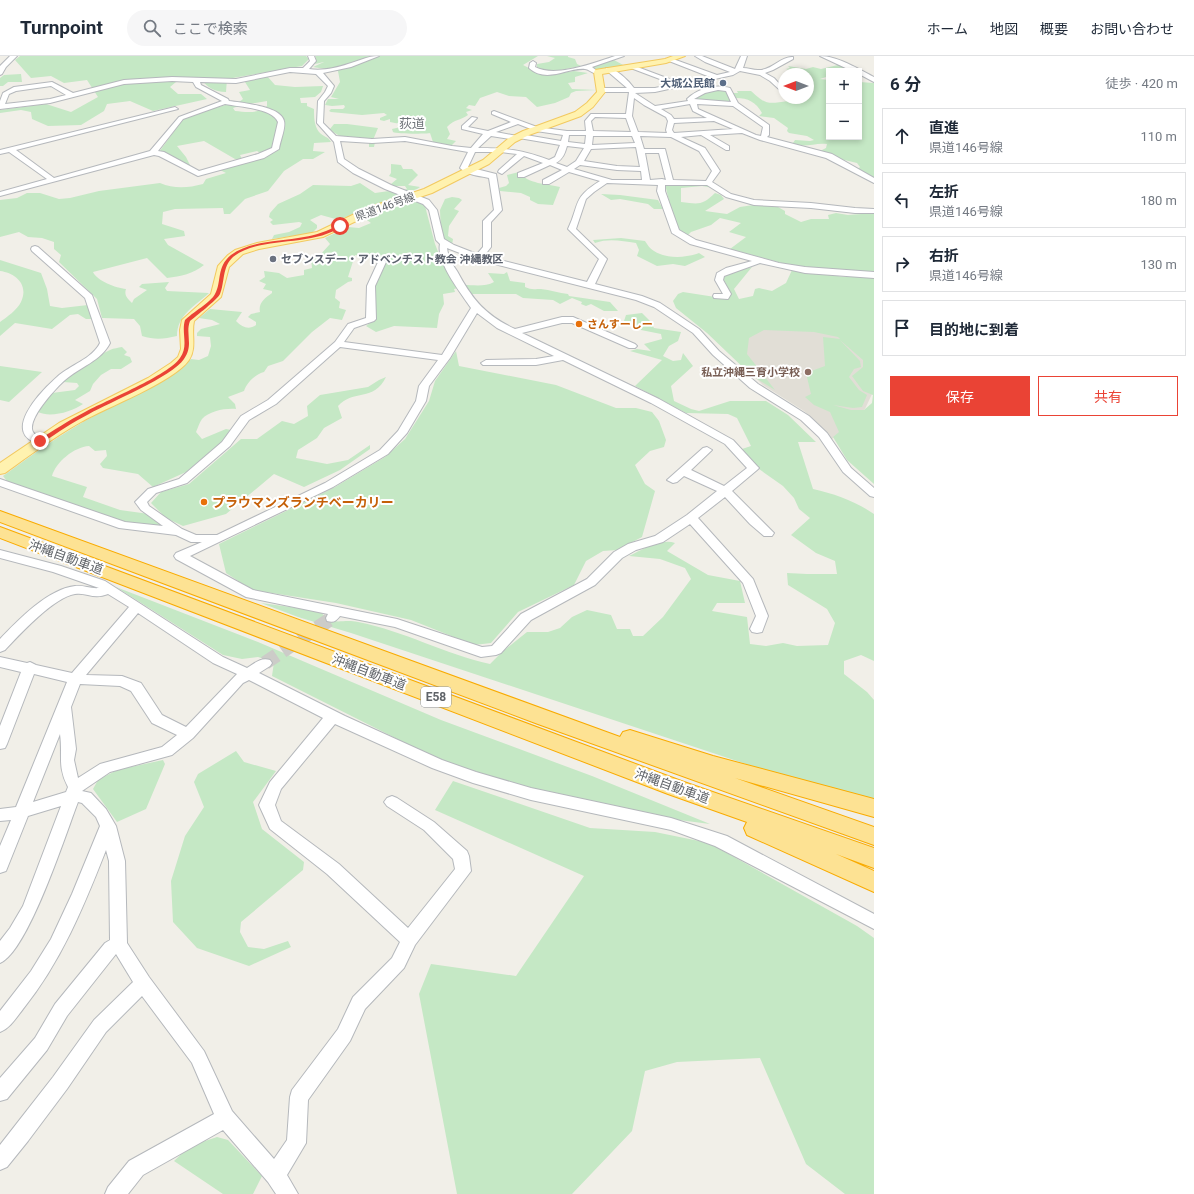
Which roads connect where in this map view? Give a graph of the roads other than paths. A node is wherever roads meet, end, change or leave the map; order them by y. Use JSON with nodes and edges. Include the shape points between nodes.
{"nodes":[{"id":1,"x":14,"y":56,"type":"edge"},
{"id":2,"x":311,"y":56,"type":"edge"},
{"id":3,"x":376,"y":56,"type":"edge"},
{"id":4,"x":621,"y":56,"type":"edge"},
{"id":5,"x":698,"y":56,"type":"edge"},
{"id":6,"x":744,"y":56,"type":"edge"},
{"id":7,"x":823,"y":56,"type":"edge"},
{"id":8,"x":676,"y":58,"type":"edge"},
{"id":9,"x":722,"y":58,"type":"dead end"},
{"id":10,"x":791,"y":58,"type":"dead end"},
{"id":11,"x":533,"y":63,"type":"dead end"},
{"id":12,"x":630,"y":66,"type":"junction"},
{"id":13,"x":719,"y":66,"type":"junction"},
{"id":14,"x":587,"y":67,"type":"junction"},
{"id":15,"x":851,"y":68,"type":"edge"},
{"id":16,"x":305,"y":70,"type":"junction"},
{"id":17,"x":737,"y":70,"type":"junction"},
{"id":18,"x":603,"y":71,"type":"junction"},
{"id":19,"x":318,"y":72,"type":"junction"},
{"id":20,"x":760,"y":72,"type":"junction"},
{"id":21,"x":0,"y":73,"type":"edge"},
{"id":22,"x":862,"y":73,"type":"edge"},
{"id":23,"x":717,"y":76,"type":"junction"},
{"id":24,"x":196,"y":80,"type":"junction"},
{"id":25,"x":874,"y":80,"type":"edge"},
{"id":26,"x":680,"y":85,"type":"junction"},
{"id":27,"x":778,"y":86,"type":"edge"},
{"id":28,"x":602,"y":90,"type":"junction"},
{"id":29,"x":700,"y":92,"type":"junction"},
{"id":30,"x":632,"y":93,"type":"junction"},
{"id":31,"x":71,"y":95,"type":"junction"},
{"id":32,"x":225,"y":102,"type":"junction"},
{"id":33,"x":693,"y":102,"type":"junction"},
{"id":34,"x":735,"y":104,"type":"junction"},
{"id":35,"x":0,"y":107,"type":"edge"},
{"id":36,"x":654,"y":108,"type":"junction"},
{"id":37,"x":175,"y":109,"type":"dead end"},
{"id":38,"x":494,"y":113,"type":"dead end"},
{"id":39,"x":629,"y":116,"type":"junction"},
{"id":40,"x":474,"y":118,"type":"dead end"},
{"id":41,"x":717,"y":119,"type":"junction"},
{"id":42,"x":671,"y":121,"type":"junction"},
{"id":43,"x":688,"y":121,"type":"junction"},
{"id":44,"x":518,"y":122,"type":"junction"},
{"id":45,"x":536,"y":129,"type":"junction"},
{"id":46,"x":742,"y":131,"type":"junction"},
{"id":47,"x":489,"y":133,"type":"junction"},
{"id":48,"x":567,"y":133,"type":"junction"},
{"id":49,"x":590,"y":134,"type":"junction"},
{"id":50,"x":636,"y":134,"type":"junction"},
{"id":51,"x":705,"y":134,"type":"junction"},
{"id":52,"x":672,"y":135,"type":"junction"},
{"id":53,"x":518,"y":137,"type":"junction"},
{"id":54,"x":335,"y":138,"type":"junction"},
{"id":55,"x":762,"y":139,"type":"junction"},
{"id":56,"x":545,"y":141,"type":"junction"},
{"id":57,"x":564,"y":144,"type":"junction"},
{"id":58,"x":589,"y":147,"type":"junction"},
{"id":59,"x":640,"y":148,"type":"junction"},
{"id":60,"x":726,"y":148,"type":"dead end"},
{"id":61,"x":11,"y":150,"type":"junction"},
{"id":62,"x":472,"y":150,"type":"junction"},
{"id":63,"x":501,"y":150,"type":"junction"},
{"id":64,"x":0,"y":152,"type":"edge"},
{"id":65,"x":153,"y":153,"type":"junction"},
{"id":66,"x":525,"y":153,"type":"junction"},
{"id":67,"x":549,"y":163,"type":"junction"},
{"id":68,"x":579,"y":163,"type":"junction"},
{"id":69,"x":567,"y":169,"type":"junction"},
{"id":70,"x":644,"y":169,"type":"junction"},
{"id":71,"x":468,"y":171,"type":"junction"},
{"id":72,"x":502,"y":172,"type":"dead end"},
{"id":73,"x":521,"y":175,"type":"dead end"},
{"id":74,"x":53,"y":180,"type":"junction"},
{"id":75,"x":605,"y":180,"type":"junction"},
{"id":76,"x":646,"y":181,"type":"junction"},
{"id":77,"x":874,"y":181,"type":"edge"},
{"id":78,"x":546,"y":182,"type":"dead end"},
{"id":79,"x":666,"y":182,"type":"junction"},
{"id":80,"x":708,"y":183,"type":"junction"},
{"id":81,"x":0,"y":194,"type":"edge"},
{"id":82,"x":414,"y":196,"type":"junction"},
{"id":83,"x":874,"y":211,"type":"edge"},
{"id":84,"x":444,"y":244,"type":"junction"},
{"id":85,"x":35,"y":249,"type":"dead end"},
{"id":86,"x":478,"y":257,"type":"junction"},
{"id":87,"x":759,"y":260,"type":"junction"},
{"id":88,"x":382,"y":262,"type":"dead end"},
{"id":89,"x":874,"y":274,"type":"edge"},
{"id":90,"x":590,"y":286,"type":"junction"},
{"id":91,"x":717,"y":296,"type":"dead end"},
{"id":92,"x":476,"y":308,"type":"junction"},
{"id":93,"x":516,"y":332,"type":"junction"},
{"id":94,"x":338,"y":344,"type":"junction"},
{"id":95,"x":632,"y":346,"type":"dead end"},
{"id":96,"x":566,"y":357,"type":"junction"},
{"id":97,"x":445,"y":358,"type":"junction"},
{"id":98,"x":486,"y":363,"type":"dead end"},
{"id":99,"x":40,"y":441,"type":"junction"},
{"id":100,"x":707,"y":450,"type":"dead end"},
{"id":101,"x":0,"y":470,"type":"edge"},
{"id":102,"x":683,"y":471,"type":"junction"},
{"id":103,"x":673,"y":480,"type":"dead end"},
{"id":104,"x":0,"y":482,"type":"edge"},
{"id":105,"x":725,"y":491,"type":"junction"},
{"id":106,"x":874,"y":494,"type":"edge"},
{"id":107,"x":0,"y":516,"type":"edge"},
{"id":108,"x":691,"y":518,"type":"junction"},
{"id":109,"x":0,"y":532,"type":"edge"},
{"id":110,"x":178,"y":532,"type":"junction"},
{"id":111,"x":768,"y":533,"type":"dead end"},
{"id":112,"x":219,"y":538,"type":"junction"},
{"id":113,"x":0,"y":554,"type":"edge"},
{"id":114,"x":109,"y":589,"type":"junction"},
{"id":115,"x":137,"y":606,"type":"junction"},
{"id":116,"x":757,"y":629,"type":"dead end"},
{"id":117,"x":0,"y":647,"type":"edge"},
{"id":118,"x":0,"y":662,"type":"edge"},
{"id":119,"x":265,"y":663,"type":"tunnel mouth"},
{"id":120,"x":30,"y":667,"type":"junction"},
{"id":121,"x":247,"y":673,"type":"junction"},
{"id":122,"x":75,"y":679,"type":"junction"},
{"id":123,"x":66,"y":703,"type":"junction"},
{"id":124,"x":333,"y":716,"type":"junction"},
{"id":125,"x":534,"y":716,"type":"junction"},
{"id":126,"x":188,"y":734,"type":"junction"},
{"id":127,"x":0,"y":744,"type":"edge"},
{"id":128,"x":676,"y":788,"type":"junction"},
{"id":129,"x":75,"y":792,"type":"junction"},
{"id":130,"x":392,"y":802,"type":"dead end"},
{"id":131,"x":874,"y":808,"type":"edge"},
{"id":132,"x":21,"y":812,"type":"junction"},
{"id":133,"x":0,"y":815,"type":"edge"},
{"id":134,"x":108,"y":826,"type":"junction"},
{"id":135,"x":874,"y":836,"type":"edge"},
{"id":136,"x":874,"y":858,"type":"edge"},
{"id":137,"x":0,"y":866,"type":"edge"},
{"id":138,"x":874,"y":882,"type":"edge"},
{"id":139,"x":874,"y":922,"type":"edge"},
{"id":140,"x":409,"y":940,"type":"junction"},
{"id":141,"x":119,"y":944,"type":"junction"},
{"id":142,"x":0,"y":954,"type":"edge"},
{"id":143,"x":143,"y":983,"type":"junction"},
{"id":144,"x":0,"y":1024,"type":"edge"},
{"id":145,"x":0,"y":1092,"type":"edge"},
{"id":146,"x":225,"y":1118,"type":"junction"},
{"id":147,"x":0,"y":1160,"type":"edge"},
{"id":148,"x":275,"y":1175,"type":"junction"},
{"id":149,"x":115,"y":1194,"type":"edge"},
{"id":150,"x":288,"y":1194,"type":"edge"}],
"edges":[{"from":1,"to":21,"type":"street","via":[[3,66]]},
{"from":2,"to":16,"type":"street","via":[[313,61]]},
{"from":3,"to":19,"type":"street","via":[[349,66]]},
{"from":4,"to":14,"type":"street"},
{"from":5,"to":13,"type":"street"},
{"from":6,"to":17,"type":"street"},
{"from":7,"to":15,"type":"street"},
{"from":8,"to":12,"type":"main road"},
{"from":8,"to":23,"type":"street"},
{"from":9,"to":13,"type":"street"},
{"from":10,"to":20,"type":"street"},
{"from":11,"to":14,"type":"street","via":[[532,68],[542,72],[565,72]]},
{"from":12,"to":18,"type":"main road"},
{"from":12,"to":26,"type":"street"},
{"from":13,"to":17,"type":"street"},
{"from":14,"to":18,"type":"street"},
{"from":16,"to":19,"type":"street"},
{"from":16,"to":24,"type":"street","via":[[272,73],[236,81]]},
{"from":17,"to":20,"type":"street"},
{"from":17,"to":23,"type":"street","via":[[731,74]]},
{"from":18,"to":28,"type":"main road","via":[[597,75]]},
{"from":18,"to":30,"type":"street","via":[[628,84]]},
{"from":19,"to":54,"type":"street","via":[[331,86],[321,101],[320,123]]},
{"from":20,"to":27,"type":"street"},
{"from":22,"to":25,"type":"street"},
{"from":23,"to":26,"type":"street"},
{"from":24,"to":31,"type":"street","via":[[124,82]]},
{"from":24,"to":32,"type":"street","via":[[198,86],[226,100]]},
{"from":26,"to":29,"type":"street"},
{"from":26,"to":30,"type":"street"},
{"from":28,"to":30,"type":"street"},
{"from":28,"to":45,"type":"main road","name":"県道146号線","via":[[582,112]]},
{"from":29,"to":33,"type":"street","via":[[690,99]]},
{"from":29,"to":34,"type":"street","via":[[721,88],[728,90]]},
{"from":30,"to":36,"type":"street"},
{"from":30,"to":39,"type":"street"},
{"from":31,"to":35,"type":"street","via":[[50,101]]},
{"from":31,"to":35,"type":"street","via":[[52,84],[14,89],[6,94]]},
{"from":32,"to":65,"type":"street","via":[[181,118]]},
{"from":32,"to":65,"type":"street","via":[[263,109],[279,117],[281,122],[275,149],[260,156],[198,174],[161,154]]},
{"from":33,"to":34,"type":"street"},
{"from":33,"to":36,"type":"street"},
{"from":33,"to":41,"type":"street","via":[[695,110]]},
{"from":34,"to":55,"type":"street","via":[[767,126],[766,135]]},
{"from":36,"to":42,"type":"street","via":[[668,116]]},
{"from":37,"to":61,"type":"street"},
{"from":38,"to":44,"type":"street"},
{"from":39,"to":49,"type":"street","via":[[592,115],[588,122]]},
{"from":39,"to":50,"type":"street"},
{"from":40,"to":47,"type":"street","via":[[464,127],[465,129]]},
{"from":41,"to":43,"type":"street"},
{"from":41,"to":46,"type":"street"},
{"from":42,"to":43,"type":"street"},
{"from":42,"to":52,"type":"street","via":[[669,130]]},
{"from":43,"to":51,"type":"street"},
{"from":44,"to":45,"type":"street"},
{"from":44,"to":47,"type":"street"},
{"from":45,"to":48,"type":"street"},
{"from":45,"to":53,"type":"main road","name":"県道146号線"},
{"from":46,"to":51,"type":"street"},
{"from":46,"to":55,"type":"street"},
{"from":47,"to":53,"type":"street"},
{"from":47,"to":62,"type":"street"},
{"from":48,"to":49,"type":"street"},
{"from":48,"to":57,"type":"street"},
{"from":49,"to":50,"type":"street"},
{"from":49,"to":58,"type":"street"},
{"from":50,"to":52,"type":"street"},
{"from":50,"to":59,"type":"street"},
{"from":51,"to":52,"type":"street"},
{"from":51,"to":60,"type":"street"},
{"from":52,"to":80,"type":"street","via":[[702,150],[716,171]]},
{"from":53,"to":56,"type":"street"},
{"from":53,"to":63,"type":"main road","name":"県道146号線"},
{"from":54,"to":62,"type":"street","via":[[405,140]]},
{"from":54,"to":82,"type":"street","via":[[339,144],[341,160],[345,163],[388,187]]},
{"from":55,"to":77,"type":"street","via":[[829,156],[862,172]]},
{"from":56,"to":57,"type":"street"},
{"from":56,"to":66,"type":"street","via":[[537,149]]},
{"from":57,"to":58,"type":"street"},
{"from":57,"to":67,"type":"street","via":[[558,159]]},
{"from":58,"to":59,"type":"street"},
{"from":58,"to":68,"type":"street"},
{"from":59,"to":70,"type":"street"},
{"from":59,"to":79,"type":"street","via":[[662,151]]},
{"from":61,"to":64,"type":"street"},
{"from":61,"to":74,"type":"street"},
{"from":62,"to":63,"type":"street"},
{"from":62,"to":71,"type":"street","via":[[464,168]]},
{"from":63,"to":66,"type":"street"},
{"from":63,"to":71,"type":"main road","name":"県道146号線","via":[[486,162]]},
{"from":65,"to":74,"type":"street"},
{"from":66,"to":67,"type":"street"},
{"from":66,"to":72,"type":"street"},
{"from":67,"to":69,"type":"street"},
{"from":67,"to":73,"type":"street"},
{"from":68,"to":69,"type":"street"},
{"from":68,"to":70,"type":"street"},
{"from":69,"to":75,"type":"street"},
{"from":69,"to":78,"type":"street"},
{"from":70,"to":76,"type":"street"},
{"from":71,"to":82,"type":"main road","name":"県道146号線"},
{"from":71,"to":86,"type":"street","via":[[493,176],[498,210],[487,221],[487,247]]},
{"from":74,"to":81,"type":"street"},
{"from":75,"to":76,"type":"street"},
{"from":75,"to":90,"type":"street","via":[[581,201],[572,229],[603,259]]},
{"from":76,"to":79,"type":"street"},
{"from":79,"to":80,"type":"street"},
{"from":79,"to":87,"type":"street","via":[[661,191],[675,231],[693,242]]},
{"from":80,"to":83,"type":"street","via":[[717,186],[726,195],[765,204]]},
{"from":82,"to":84,"type":"street","via":[[426,202],[433,210],[438,235]]},
{"from":82,"to":99,"type":"main road","name":"県道146号線","via":[[371,210],[319,235],[257,246],[232,257],[224,266],[217,295],[188,320],[188,346],[177,365],[86,413]]},
{"from":84,"to":86,"type":"street"},
{"from":84,"to":92,"type":"street","via":[[445,258]]},
{"from":85,"to":99,"type":"street","via":[[89,297],[105,343],[104,348],[98,353],[64,376],[31,412],[26,431],[32,439]]},
{"from":86,"to":90,"type":"street"},
{"from":87,"to":89,"type":"street","via":[[805,270]]},
{"from":87,"to":91,"type":"street","via":[[752,265],[726,270],[720,275],[719,280],[727,294],[725,297]]},
{"from":88,"to":94,"type":"street","via":[[371,286],[371,319],[351,326]]},
{"from":90,"to":106,"type":"street","via":[[657,305],[696,331],[716,353],[754,386],[814,426],[847,470]]},
{"from":92,"to":93,"type":"street","via":[[500,326]]},
{"from":92,"to":97,"type":"street"},
{"from":93,"to":95,"type":"street","via":[[562,320],[573,320]]},
{"from":93,"to":96,"type":"street"},
{"from":94,"to":97,"type":"street"},
{"from":94,"to":110,"type":"street","via":[[272,402],[245,418],[226,444],[183,481],[152,491],[141,502],[145,508]]},
{"from":96,"to":98,"type":"street","via":[[536,362]]},
{"from":96,"to":105,"type":"street","via":[[655,401],[729,442],[754,468]]},
{"from":97,"to":112,"type":"street","via":[[424,386],[421,401],[402,433],[384,452],[329,485]]},
{"from":99,"to":101,"type":"main road","name":"県道146号線"},
{"from":100,"to":102,"type":"street"},
{"from":102,"to":103,"type":"street"},
{"from":102,"to":105,"type":"street"},
{"from":104,"to":110,"type":"street","via":[[123,525]]},
{"from":105,"to":108,"type":"street"},
{"from":105,"to":111,"type":"street"},
{"from":107,"to":125,"type":"highway","name":"沖縄自動車道","number":"E58"},
{"from":108,"to":112,"type":"street","via":[[659,539],[632,547],[618,555],[591,582],[526,617],[496,650],[481,652],[397,623],[334,614],[250,594],[180,556]]},
{"from":108,"to":116,"type":"street","via":[[749,582],[762,616]]},
{"from":109,"to":128,"type":"highway","name":"沖縄自動車道","number":"E58"},
{"from":110,"to":112,"type":"street","via":[[196,539]]},
{"from":113,"to":114,"type":"street","via":[[57,569]]},
{"from":114,"to":115,"type":"street"},
{"from":114,"to":117,"type":"street","via":[[97,593],[72,590],[60,596],[21,625]]},
{"from":115,"to":121,"type":"street","via":[[218,660]]},
{"from":115,"to":122,"type":"street"},
{"from":118,"to":120,"type":"street"},
{"from":119,"to":121,"type":"street"},
{"from":120,"to":122,"type":"street"},
{"from":120,"to":127,"type":"street"},
{"from":121,"to":124,"type":"street"},
{"from":121,"to":126,"type":"street"},
{"from":122,"to":123,"type":"street"},
{"from":122,"to":126,"type":"street","via":[[122,681],[136,688],[157,719]]},
{"from":123,"to":129,"type":"street","via":[[69,749],[67,760]]},
{"from":123,"to":132,"type":"street"},
{"from":124,"to":139,"type":"street","via":[[437,764],[473,777],[531,794],[671,824],[721,841]]},
{"from":124,"to":140,"type":"street","via":[[275,786],[267,805],[275,825],[333,869]]},
{"from":125,"to":131,"type":"highway","via":[[566,718],[713,764]]},
{"from":125,"to":135,"type":"highway","name":"沖縄自動車道","number":"E58"},
{"from":126,"to":129,"type":"street","via":[[167,751],[105,768]]},
{"from":128,"to":136,"type":"highway","name":"沖縄自動車道","number":"E58"},
{"from":128,"to":138,"type":"highway","via":[[696,803]]},
{"from":129,"to":132,"type":"street"},
{"from":129,"to":134,"type":"street","via":[[86,797],[101,813]]},
{"from":129,"to":142,"type":"street","via":[[30,908]]},
{"from":130,"to":140,"type":"street","via":[[429,826],[461,856],[463,871]]},
{"from":132,"to":133,"type":"street"},
{"from":132,"to":137,"type":"street"},
{"from":134,"to":141,"type":"street","via":[[116,861]]},
{"from":134,"to":144,"type":"street","via":[[74,910],[47,960]]},
{"from":140,"to":148,"type":"street","via":[[398,963],[359,1003],[344,1035],[299,1097],[296,1143]]},
{"from":141,"to":143,"type":"street"},
{"from":141,"to":145,"type":"street","via":[[110,948],[66,1004],[40,1044]]},
{"from":143,"to":146,"type":"street","via":[[198,1057]]},
{"from":143,"to":147,"type":"street","via":[[100,1026],[56,1089]]},
{"from":146,"to":148,"type":"street"},
{"from":146,"to":149,"type":"street","via":[[136,1168]]},
{"from":148,"to":150,"type":"street"}]}
